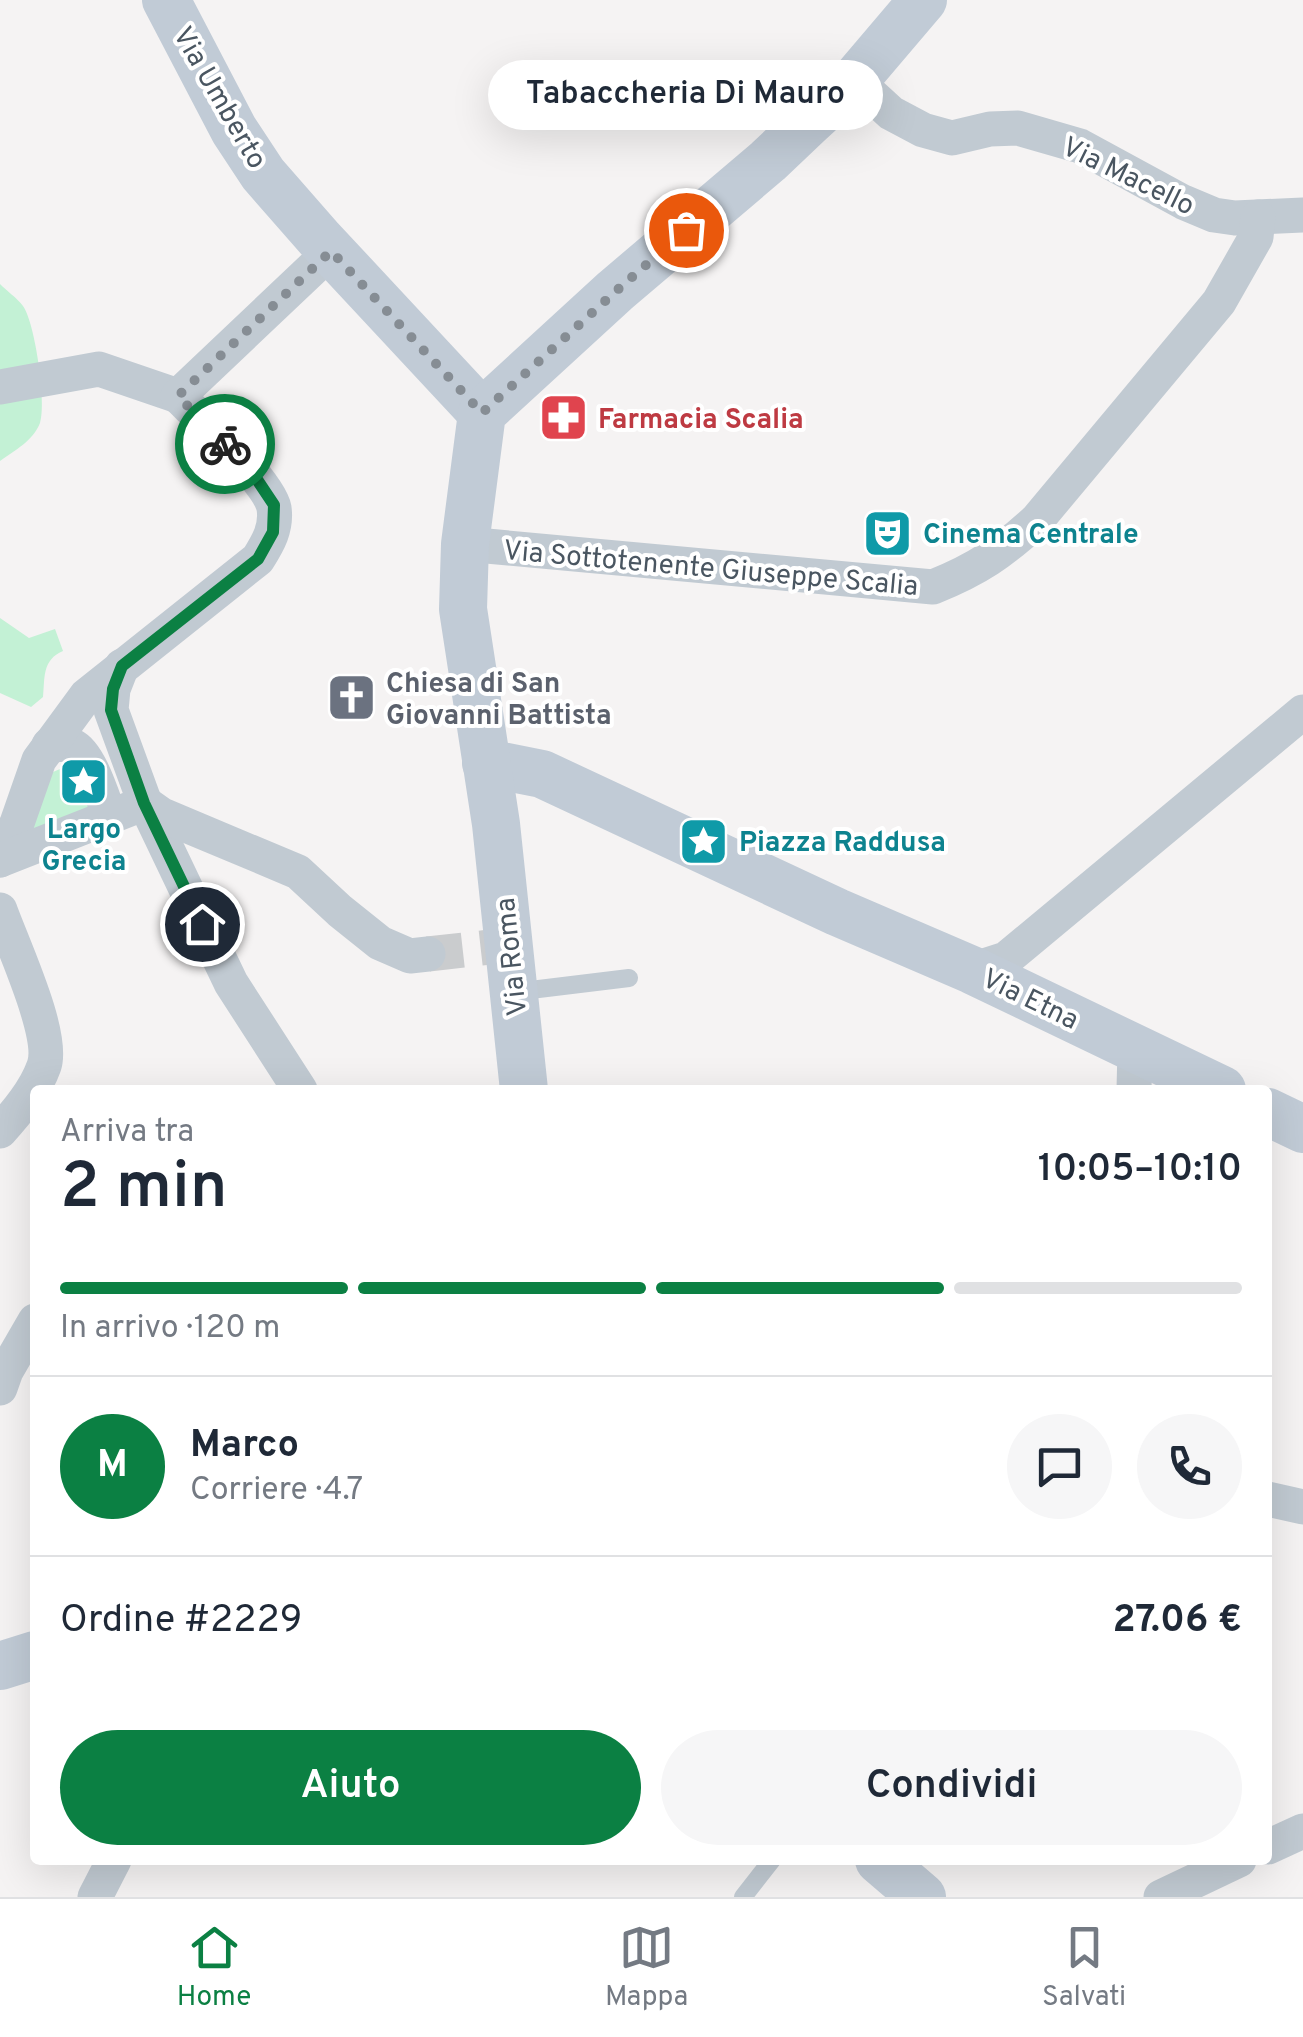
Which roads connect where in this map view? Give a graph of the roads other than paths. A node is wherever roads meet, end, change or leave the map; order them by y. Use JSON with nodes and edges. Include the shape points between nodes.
{"nodes":[{"id":1,"x":166,"y":0,"type":"edge"},
{"id":2,"x":923,"y":0,"type":"edge"},
{"id":3,"x":854,"y":80,"type":"junction"},
{"id":4,"x":1303,"y":216,"type":"edge"},
{"id":5,"x":1258,"y":217,"type":"junction"},
{"id":6,"x":331,"y":251,"type":"junction"},
{"id":7,"x":0,"y":388,"type":"edge"},
{"id":8,"x":178,"y":396,"type":"junction"},
{"id":9,"x":482,"y":413,"type":"junction"},
{"id":10,"x":465,"y":544,"type":"junction"},
{"id":11,"x":122,"y":666,"type":"junction"},
{"id":12,"x":1303,"y":712,"type":"edge"},
{"id":13,"x":49,"y":745,"type":"junction"},
{"id":14,"x":486,"y":763,"type":"junction"},
{"id":15,"x":144,"y":803,"type":"junction"},
{"id":16,"x":110,"y":817,"type":"junction"},
{"id":17,"x":0,"y":860,"type":"edge"},
{"id":18,"x":0,"y":910,"type":"edge"},
{"id":19,"x":428,"y":954,"type":"tunnel mouth"},
{"id":20,"x":972,"y":970,"type":"junction"},
{"id":21,"x":629,"y":978,"type":"dead end"},
{"id":22,"x":514,"y":992,"type":"junction"},
{"id":23,"x":1134,"y":1069,"type":"edge"},
{"id":24,"x":34,"y":1085,"type":"edge"},
{"id":25,"x":297,"y":1085,"type":"edge"},
{"id":26,"x":523,"y":1085,"type":"edge"},
{"id":27,"x":1201,"y":1085,"type":"edge"},
{"id":28,"x":30,"y":1092,"type":"edge"},
{"id":29,"x":1272,"y":1114,"type":"edge"},
{"id":30,"x":1303,"y":1129,"type":"edge"},
{"id":31,"x":0,"y":1130,"type":"edge"},
{"id":32,"x":30,"y":1329,"type":"edge"},
{"id":33,"x":0,"y":1388,"type":"edge"},
{"id":34,"x":1272,"y":1500,"type":"edge"},
{"id":35,"x":1303,"y":1506,"type":"edge"},
{"id":36,"x":30,"y":1657,"type":"edge"},
{"id":37,"x":0,"y":1666,"type":"edge"},
{"id":38,"x":1303,"y":1831,"type":"edge"},
{"id":39,"x":1272,"y":1845,"type":"edge"},
{"id":40,"x":111,"y":1865,"type":"edge"},
{"id":41,"x":768,"y":1865,"type":"edge"},
{"id":42,"x":885,"y":1865,"type":"edge"},
{"id":43,"x":1228,"y":1865,"type":"edge"},
{"id":44,"x":95,"y":1897,"type":"edge"},
{"id":45,"x":743,"y":1897,"type":"edge"},
{"id":46,"x":922,"y":1897,"type":"edge"},
{"id":47,"x":1161,"y":1897,"type":"edge"}],
"edges":[{"from":1,"to":6,"type":"street","name":"Via Umberto","via":[[234,130]]},
{"from":2,"to":3,"type":"street"},
{"from":3,"to":5,"type":"street","name":"Via Macello","via":[[891,113],[923,130],[952,138],[1018,128],[1080,146],[1214,215]]},
{"from":3,"to":9,"type":"street"},
{"from":4,"to":5,"type":"street","name":"Via Macello"},
{"from":5,"to":10,"type":"street","name":"Via Sottotenente Giuseppe Scalia","via":[[1256,237],[1218,302],[1037,520],[970,572],[933,588]]},
{"from":6,"to":8,"type":"street"},
{"from":6,"to":9,"type":"street","name":"Via Umberto"},
{"from":7,"to":8,"type":"street","via":[[98,369]]},
{"from":8,"to":11,"type":"street","via":[[252,472],[274,505],[273,532],[258,559]]},
{"from":9,"to":10,"type":"street"},
{"from":10,"to":14,"type":"street","name":"Via Roma","via":[[463,609]]},
{"from":11,"to":13,"type":"street","via":[[86,696]]},
{"from":11,"to":15,"type":"street","via":[[111,710]]},
{"from":12,"to":20,"type":"street","via":[[1006,959]]},
{"from":13,"to":16,"type":"street","via":[[76,747],[86,758]]},
{"from":13,"to":17,"type":"street"},
{"from":14,"to":20,"type":"street","name":"Via Etna","via":[[542,774]]},
{"from":14,"to":22,"type":"street","name":"Via Roma","via":[[496,824],[499,946]]},
{"from":15,"to":16,"type":"street"},
{"from":15,"to":19,"type":"street","via":[[298,872],[380,943],[410,956]]},
{"from":15,"to":25,"type":"street","via":[[230,983]]},
{"from":16,"to":17,"type":"street"},
{"from":18,"to":24,"type":"street","via":[[44,1030],[46,1064]]},
{"from":20,"to":23,"type":"street","name":"Via Etna"},
{"from":21,"to":22,"type":"lane"},
{"from":22,"to":26,"type":"street","name":"Via Roma"},
{"from":23,"to":27,"type":"street","name":"Via Etna"},
{"from":28,"to":31,"type":"street"},
{"from":29,"to":30,"type":"street"},
{"from":32,"to":33,"type":"street"},
{"from":34,"to":35,"type":"street"},
{"from":36,"to":37,"type":"street"},
{"from":38,"to":39,"type":"street"},
{"from":40,"to":44,"type":"street"},
{"from":41,"to":45,"type":"lane"},
{"from":42,"to":46,"type":"street"},
{"from":43,"to":47,"type":"street"}]}
